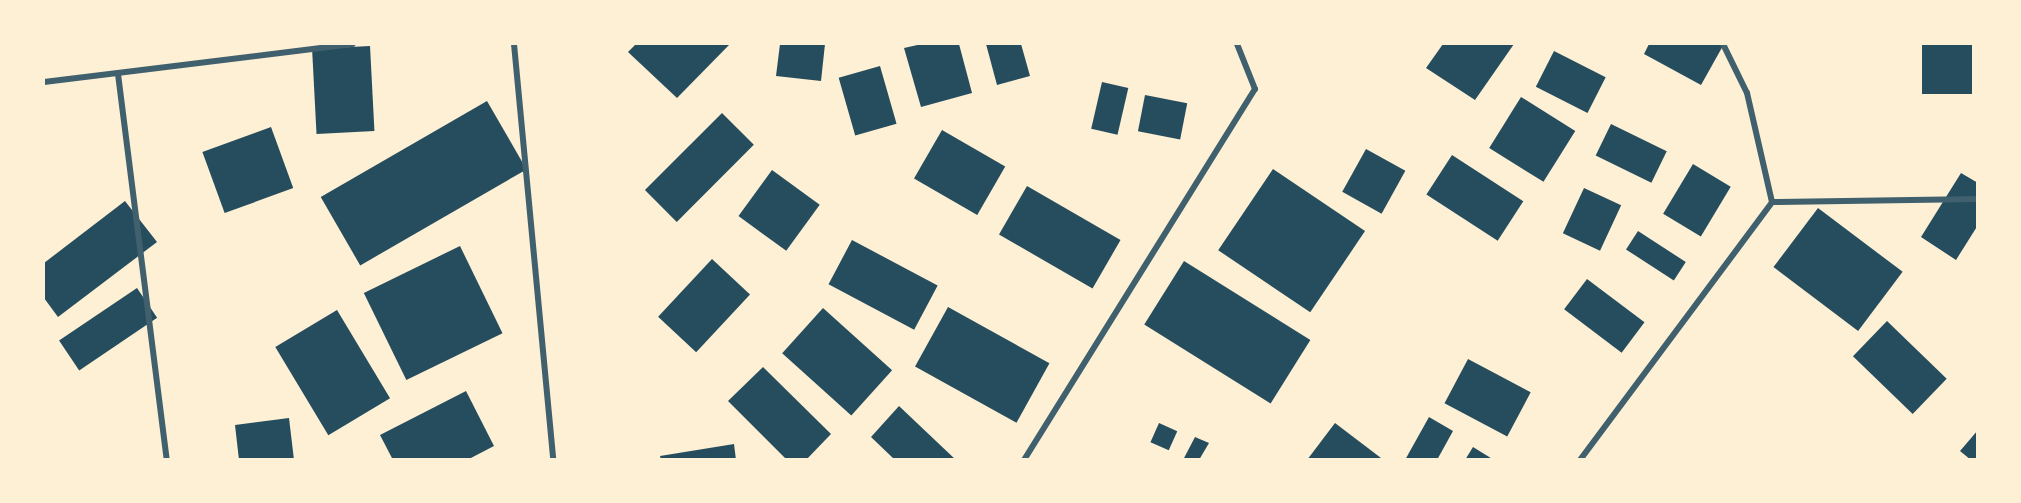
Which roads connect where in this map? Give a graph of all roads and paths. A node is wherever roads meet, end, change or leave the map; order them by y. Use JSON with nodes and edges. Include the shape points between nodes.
{"nodes":[{"id":1,"x":353,"y":44,"type":"edge"},
{"id":2,"x":514,"y":44,"type":"edge"},
{"id":3,"x":1237,"y":44,"type":"edge"},
{"id":4,"x":1723,"y":44,"type":"edge"},
{"id":5,"x":118,"y":74,"type":"junction"},
{"id":6,"x":44,"y":82,"type":"edge"},
{"id":7,"x":1977,"y":199,"type":"edge"},
{"id":8,"x":1772,"y":202,"type":"junction"},
{"id":9,"x":167,"y":459,"type":"edge"},
{"id":10,"x":553,"y":459,"type":"edge"},
{"id":11,"x":1024,"y":459,"type":"edge"},
{"id":12,"x":1580,"y":459,"type":"edge"}],
"edges":[{"from":1,"to":5,"type":"street"},
{"from":2,"to":10,"type":"street"},
{"from":3,"to":11,"type":"street","via":[[1256,89]]},
{"from":4,"to":8,"type":"street","via":[[1747,93]]},
{"from":5,"to":6,"type":"street"},
{"from":5,"to":9,"type":"street"},
{"from":7,"to":8,"type":"street"},
{"from":8,"to":12,"type":"street"}]}
